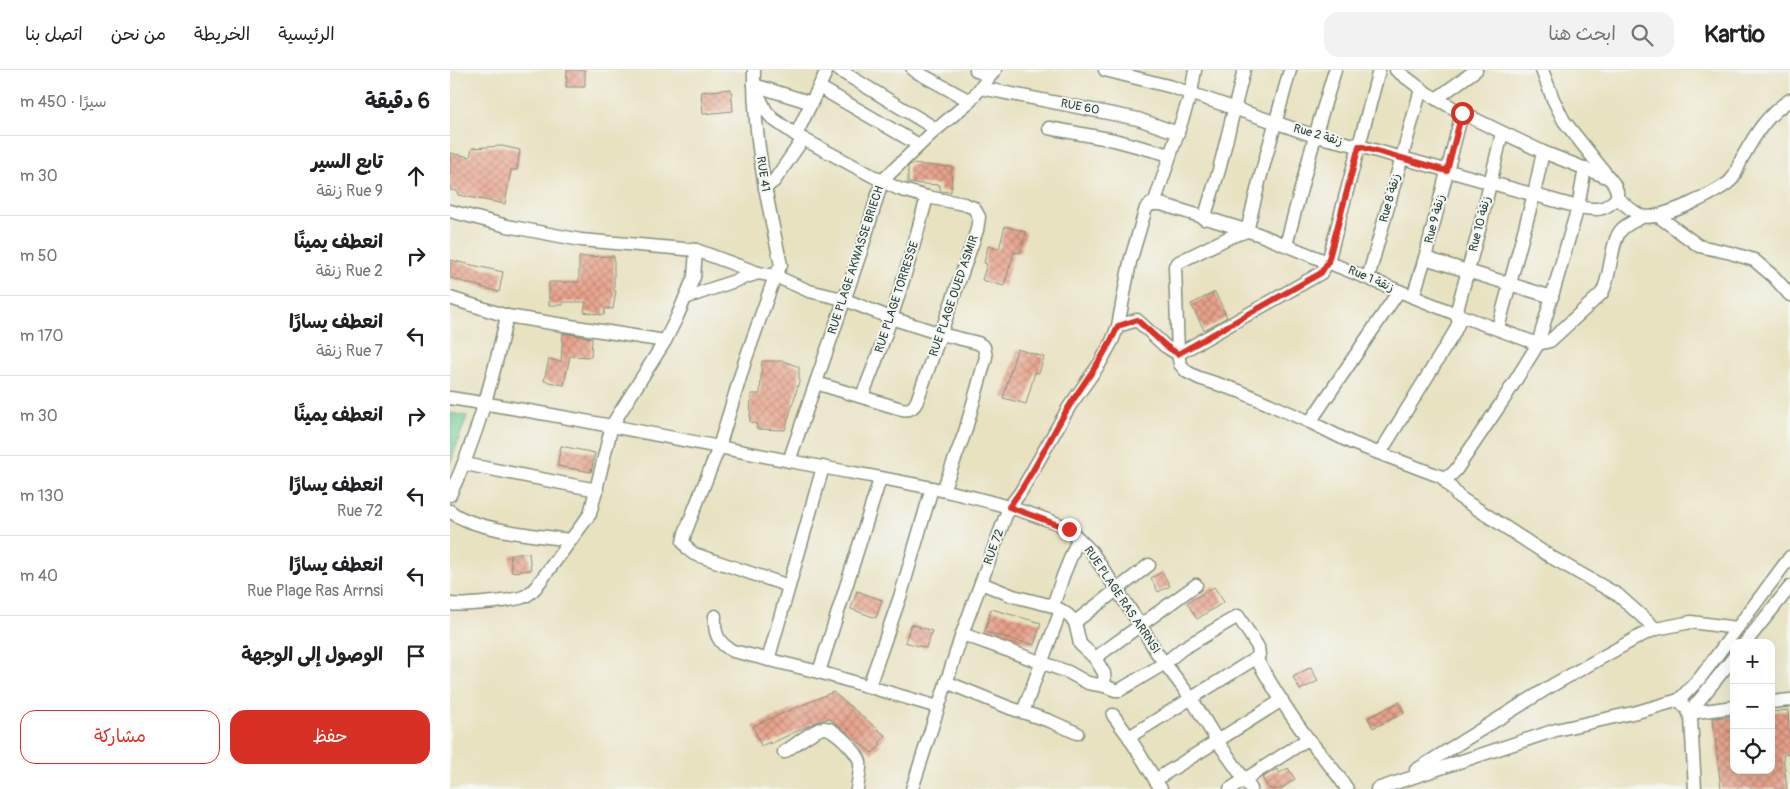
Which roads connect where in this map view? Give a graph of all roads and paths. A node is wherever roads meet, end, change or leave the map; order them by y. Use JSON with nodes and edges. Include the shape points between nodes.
{"nodes":[{"id":1,"x":754,"y":70,"type":"edge"},
{"id":2,"x":827,"y":70,"type":"edge"},
{"id":3,"x":839,"y":70,"type":"edge"},
{"id":4,"x":913,"y":70,"type":"edge"},
{"id":5,"x":976,"y":70,"type":"edge"},
{"id":6,"x":1105,"y":70,"type":"edge"},
{"id":7,"x":1195,"y":70,"type":"edge"},
{"id":8,"x":1244,"y":70,"type":"edge"},
{"id":9,"x":1290,"y":70,"type":"edge"},
{"id":10,"x":1335,"y":70,"type":"edge"},
{"id":11,"x":1378,"y":70,"type":"edge"},
{"id":12,"x":1396,"y":70,"type":"edge"},
{"id":13,"x":1476,"y":70,"type":"edge"},
{"id":14,"x":1542,"y":70,"type":"edge"},
{"id":15,"x":992,"y":74,"type":"edge"},
{"id":16,"x":754,"y":85,"type":"junction"},
{"id":17,"x":819,"y":87,"type":"junction"},
{"id":18,"x":981,"y":88,"type":"junction"},
{"id":19,"x":1421,"y":89,"type":"junction"},
{"id":20,"x":1192,"y":93,"type":"junction"},
{"id":21,"x":1436,"y":99,"type":"junction"},
{"id":22,"x":1790,"y":100,"type":"edge"},
{"id":23,"x":970,"y":101,"type":"junction"},
{"id":24,"x":812,"y":103,"type":"junction"},
{"id":25,"x":1234,"y":107,"type":"junction"},
{"id":26,"x":1462,"y":113,"type":"junction"},
{"id":27,"x":1276,"y":123,"type":"junction"},
{"id":28,"x":1049,"y":128,"type":"dead end"},
{"id":29,"x":936,"y":130,"type":"junction"},
{"id":30,"x":1178,"y":133,"type":"junction"},
{"id":31,"x":1502,"y":133,"type":"junction"},
{"id":32,"x":1315,"y":136,"type":"junction"},
{"id":33,"x":799,"y":137,"type":"junction"},
{"id":34,"x":919,"y":145,"type":"junction"},
{"id":35,"x":1359,"y":146,"type":"junction"},
{"id":36,"x":1543,"y":152,"type":"junction"},
{"id":37,"x":1170,"y":155,"type":"junction"},
{"id":38,"x":1400,"y":158,"type":"junction"},
{"id":39,"x":1584,"y":168,"type":"junction"},
{"id":40,"x":1447,"y":171,"type":"junction"},
{"id":41,"x":1609,"y":178,"type":"junction"},
{"id":42,"x":882,"y":181,"type":"junction"},
{"id":43,"x":1490,"y":183,"type":"junction"},
{"id":44,"x":765,"y":188,"type":"junction"},
{"id":45,"x":1534,"y":194,"type":"junction"},
{"id":46,"x":927,"y":197,"type":"junction"},
{"id":47,"x":1617,"y":198,"type":"junction"},
{"id":48,"x":1150,"y":206,"type":"junction"},
{"id":49,"x":1578,"y":206,"type":"junction"},
{"id":50,"x":450,"y":211,"type":"edge"},
{"id":51,"x":1658,"y":216,"type":"junction"},
{"id":52,"x":1642,"y":217,"type":"junction"},
{"id":53,"x":1204,"y":219,"type":"junction"},
{"id":54,"x":1248,"y":231,"type":"junction"},
{"id":55,"x":1286,"y":245,"type":"junction"},
{"id":56,"x":696,"y":250,"type":"junction"},
{"id":57,"x":1425,"y":258,"type":"junction"},
{"id":58,"x":1328,"y":262,"type":"junction"},
{"id":59,"x":1468,"y":272,"type":"junction"},
{"id":60,"x":758,"y":273,"type":"junction"},
{"id":61,"x":775,"y":276,"type":"junction"},
{"id":62,"x":1368,"y":278,"type":"junction"},
{"id":63,"x":1510,"y":284,"type":"junction"},
{"id":64,"x":1399,"y":291,"type":"junction"},
{"id":65,"x":1790,"y":295,"type":"edge"},
{"id":66,"x":1413,"y":297,"type":"junction"},
{"id":67,"x":1552,"y":297,"type":"junction"},
{"id":68,"x":450,"y":298,"type":"edge"},
{"id":69,"x":685,"y":298,"type":"junction"},
{"id":70,"x":843,"y":300,"type":"junction"},
{"id":71,"x":1456,"y":314,"type":"junction"},
{"id":72,"x":507,"y":316,"type":"junction"},
{"id":73,"x":891,"y":318,"type":"junction"},
{"id":74,"x":1118,"y":326,"type":"junction"},
{"id":75,"x":1498,"y":328,"type":"junction"},
{"id":76,"x":941,"y":334,"type":"junction"},
{"id":77,"x":665,"y":341,"type":"junction"},
{"id":78,"x":1538,"y":344,"type":"junction"},
{"id":79,"x":1178,"y":354,"type":"junction"},
{"id":80,"x":816,"y":383,"type":"junction"},
{"id":81,"x":862,"y":396,"type":"junction"},
{"id":82,"x":450,"y":398,"type":"edge"},
{"id":83,"x":486,"y":403,"type":"junction"},
{"id":84,"x":1310,"y":422,"type":"junction"},
{"id":85,"x":612,"y":425,"type":"junction"},
{"id":86,"x":719,"y":447,"type":"junction"},
{"id":87,"x":1380,"y":453,"type":"junction"},
{"id":88,"x":788,"y":461,"type":"junction"},
{"id":89,"x":465,"y":464,"type":"junction"},
{"id":90,"x":823,"y":467,"type":"junction"},
{"id":91,"x":1442,"y":477,"type":"junction"},
{"id":92,"x":880,"y":479,"type":"junction"},
{"id":93,"x":938,"y":489,"type":"junction"},
{"id":94,"x":597,"y":490,"type":"junction"},
{"id":95,"x":450,"y":496,"type":"edge"},
{"id":96,"x":1009,"y":507,"type":"junction"},
{"id":97,"x":450,"y":511,"type":"edge"},
{"id":98,"x":1078,"y":539,"type":"junction"},
{"id":99,"x":571,"y":540,"type":"junction"},
{"id":100,"x":1790,"y":557,"type":"edge"},
{"id":101,"x":1149,"y":565,"type":"dead end"},
{"id":102,"x":981,"y":583,"type":"junction"},
{"id":103,"x":1196,"y":585,"type":"dead end"},
{"id":104,"x":789,"y":586,"type":"junction"},
{"id":105,"x":1790,"y":587,"type":"edge"},
{"id":106,"x":1118,"y":590,"type":"junction"},
{"id":107,"x":450,"y":604,"type":"edge"},
{"id":108,"x":1057,"y":608,"type":"junction"},
{"id":109,"x":715,"y":616,"type":"dead end"},
{"id":110,"x":1075,"y":622,"type":"junction"},
{"id":111,"x":1141,"y":626,"type":"junction"},
{"id":112,"x":1656,"y":628,"type":"junction"},
{"id":113,"x":1737,"y":628,"type":"junction"},
{"id":114,"x":962,"y":634,"type":"junction"},
{"id":115,"x":1748,"y":639,"type":"edge"},
{"id":116,"x":1095,"y":658,"type":"junction"},
{"id":117,"x":1256,"y":658,"type":"junction"},
{"id":118,"x":768,"y":660,"type":"junction"},
{"id":119,"x":1730,"y":662,"type":"edge"},
{"id":120,"x":1042,"y":663,"type":"junction"},
{"id":121,"x":1165,"y":663,"type":"junction"},
{"id":122,"x":819,"y":672,"type":"junction"},
{"id":123,"x":946,"y":682,"type":"junction"},
{"id":124,"x":869,"y":686,"type":"junction"},
{"id":125,"x":1104,"y":686,"type":"junction"},
{"id":126,"x":1191,"y":698,"type":"junction"},
{"id":127,"x":1788,"y":698,"type":"edge"},
{"id":128,"x":1282,"y":700,"type":"junction"},
{"id":129,"x":1678,"y":700,"type":"junction"},
{"id":130,"x":1775,"y":701,"type":"edge"},
{"id":131,"x":938,"y":707,"type":"junction"},
{"id":132,"x":1730,"y":707,"type":"edge"},
{"id":133,"x":1023,"y":712,"type":"junction"},
{"id":134,"x":1689,"y":712,"type":"junction"},
{"id":135,"x":1113,"y":715,"type":"dead end"},
{"id":136,"x":1077,"y":733,"type":"dead end"},
{"id":137,"x":1129,"y":737,"type":"junction"},
{"id":138,"x":1308,"y":739,"type":"junction"},
{"id":139,"x":1218,"y":742,"type":"junction"},
{"id":140,"x":784,"y":752,"type":"dead end"},
{"id":141,"x":1395,"y":783,"type":"junction"},
{"id":142,"x":1158,"y":784,"type":"edge"},
{"id":143,"x":1248,"y":785,"type":"edge"},
{"id":144,"x":857,"y":789,"type":"edge"},
{"id":145,"x":912,"y":789,"type":"edge"},
{"id":146,"x":1230,"y":789,"type":"edge"},
{"id":147,"x":1347,"y":789,"type":"edge"},
{"id":148,"x":1377,"y":789,"type":"edge"},
{"id":149,"x":1695,"y":789,"type":"edge"}],
"edges":[{"from":1,"to":16,"type":"street","name":"RUE 41"},
{"from":2,"to":17,"type":"street"},
{"from":3,"to":29,"type":"street"},
{"from":4,"to":23,"type":"street"},
{"from":5,"to":15,"type":"street"},
{"from":6,"to":20,"type":"street","name":"Rue 2 زنقة"},
{"from":7,"to":20,"type":"street","name":"RUE 72"},
{"from":8,"to":25,"type":"street"},
{"from":9,"to":27,"type":"street"},
{"from":10,"to":32,"type":"street"},
{"from":11,"to":35,"type":"street"},
{"from":12,"to":19,"type":"street"},
{"from":13,"to":21,"type":"street"},
{"from":14,"to":41,"type":"street","via":[[1564,121]]},
{"from":15,"to":18,"type":"street","name":"RUE PLAGE AKWASSE BRIECH"},
{"from":16,"to":24,"type":"street"},
{"from":16,"to":33,"type":"street","via":[[768,114]]},
{"from":16,"to":44,"type":"street","name":"RUE 41"},
{"from":17,"to":24,"type":"street"},
{"from":17,"to":34,"type":"street"},
{"from":18,"to":23,"type":"street","name":"RUE PLAGE AKWASSE BRIECH"},
{"from":18,"to":30,"type":"street","name":"RUE 60","via":[[1138,119]]},
{"from":19,"to":21,"type":"street"},
{"from":19,"to":38,"type":"street","name":"Rue 8 زنقة"},
{"from":20,"to":25,"type":"street","name":"Rue 2 زنقة"},
{"from":20,"to":30,"type":"street","name":"RUE 72"},
{"from":21,"to":26,"type":"street"},
{"from":22,"to":51,"type":"street","via":[[1768,117],[1756,132],[1730,181],[1715,192]]},
{"from":23,"to":29,"type":"street","name":"RUE PLAGE AKWASSE BRIECH"},
{"from":24,"to":33,"type":"street"},
{"from":25,"to":27,"type":"street","name":"Rue 2 زنقة"},
{"from":25,"to":53,"type":"street"},
{"from":26,"to":31,"type":"street"},
{"from":26,"to":40,"type":"street","name":"Rue 9 زنقة"},
{"from":27,"to":32,"type":"street","name":"Rue 2 زنقة"},
{"from":27,"to":54,"type":"street"},
{"from":28,"to":37,"type":"street"},
{"from":29,"to":34,"type":"street","name":"RUE PLAGE AKWASSE BRIECH"},
{"from":30,"to":37,"type":"street","name":"RUE 72"},
{"from":31,"to":36,"type":"street"},
{"from":31,"to":43,"type":"street","name":"Rue 10 زنقة"},
{"from":32,"to":35,"type":"street","name":"Rue 2 زنقة"},
{"from":32,"to":55,"type":"street"},
{"from":33,"to":42,"type":"street"},
{"from":33,"to":44,"type":"street","via":[[774,181]]},
{"from":34,"to":42,"type":"street","name":"RUE PLAGE AKWASSE BRIECH"},
{"from":35,"to":38,"type":"street","name":"Rue 2 زنقة"},
{"from":35,"to":58,"type":"street"},
{"from":36,"to":39,"type":"street"},
{"from":36,"to":45,"type":"street"},
{"from":37,"to":48,"type":"street","name":"RUE 72"},
{"from":38,"to":40,"type":"street","name":"Rue 2 زنقة"},
{"from":38,"to":62,"type":"street","name":"Rue 8 زنقة"},
{"from":39,"to":41,"type":"street"},
{"from":39,"to":49,"type":"street"},
{"from":40,"to":43,"type":"street","name":"Rue 2 زنقة"},
{"from":40,"to":57,"type":"street","name":"Rue 9 زنقة"},
{"from":41,"to":47,"type":"street","via":[[1618,190]]},
{"from":42,"to":46,"type":"street"},
{"from":42,"to":70,"type":"street","name":"RUE PLAGE AKWASSE BRIECH"},
{"from":43,"to":45,"type":"street","name":"Rue 2 زنقة"},
{"from":43,"to":59,"type":"street","name":"Rue 10 زنقة"},
{"from":44,"to":61,"type":"street","name":"RUE 41","via":[[781,265]]},
{"from":45,"to":49,"type":"street","name":"Rue 2 زنقة"},
{"from":45,"to":63,"type":"street"},
{"from":46,"to":73,"type":"street","name":"RUE PLAGE TORRESSE"},
{"from":46,"to":76,"type":"street","name":"RUE PLAGE OUED ASMIR","via":[[964,204],[978,213],[979,223]]},
{"from":47,"to":49,"type":"street","name":"Rue 2 زنقة","via":[[1598,210]]},
{"from":47,"to":52,"type":"street"},
{"from":48,"to":53,"type":"street","name":"Rue 1 زنقة","via":[[1172,207]]},
{"from":48,"to":74,"type":"street","name":"RUE 72","via":[[1130,262]]},
{"from":49,"to":67,"type":"street"},
{"from":50,"to":56,"type":"street","via":[[581,240]]},
{"from":51,"to":52,"type":"street"},
{"from":51,"to":65,"type":"street","via":[[1699,246],[1754,260]]},
{"from":52,"to":78,"type":"street","via":[[1617,235],[1607,284],[1602,293],[1550,342]]},
{"from":53,"to":54,"type":"street","name":"Rue 1 زنقة"},
{"from":54,"to":55,"type":"street","name":"Rue 1 زنقة"},
{"from":54,"to":79,"type":"street","via":[[1175,266]]},
{"from":55,"to":58,"type":"street","name":"Rue 1 زنقة"},
{"from":56,"to":60,"type":"street"},
{"from":56,"to":69,"type":"street","via":[[694,277]]},
{"from":57,"to":59,"type":"street"},
{"from":57,"to":66,"type":"street","name":"Rue 9 زنقة"},
{"from":58,"to":62,"type":"street","name":"Rue 1 زنقة"},
{"from":58,"to":79,"type":"street","via":[[1321,273]]},
{"from":59,"to":63,"type":"street"},
{"from":59,"to":71,"type":"street","name":"Rue 10 زنقة"},
{"from":60,"to":61,"type":"street"},
{"from":60,"to":69,"type":"street"},
{"from":61,"to":70,"type":"street"},
{"from":61,"to":86,"type":"street","name":"RUE 41"},
{"from":62,"to":64,"type":"street","name":"Rue 1 زنقة"},
{"from":63,"to":67,"type":"street"},
{"from":63,"to":75,"type":"street"},
{"from":64,"to":66,"type":"street","name":"Rue 1 زنقة"},
{"from":64,"to":84,"type":"street"},
{"from":66,"to":71,"type":"street","name":"Rue 1 زنقة"},
{"from":67,"to":78,"type":"street"},
{"from":68,"to":72,"type":"street"},
{"from":69,"to":77,"type":"street"},
{"from":70,"to":73,"type":"street"},
{"from":70,"to":80,"type":"street","name":"RUE PLAGE AKWASSE BRIECH"},
{"from":71,"to":75,"type":"street","name":"Rue 1 زنقة"},
{"from":71,"to":87,"type":"street","name":"Rue 10 زنقة","via":[[1459,322],[1454,333]]},
{"from":72,"to":77,"type":"street"},
{"from":72,"to":83,"type":"street"},
{"from":73,"to":76,"type":"street"},
{"from":73,"to":81,"type":"street","name":"RUE PLAGE TORRESSE"},
{"from":74,"to":79,"type":"street","via":[[1137,320]]},
{"from":74,"to":96,"type":"street","name":"RUE 72","via":[[1103,357]]},
{"from":75,"to":78,"type":"street","name":"Rue 1 زنقة"},
{"from":76,"to":81,"type":"street","name":"RUE PLAGE OUED ASMIR","via":[[913,408],[907,410]]},
{"from":76,"to":93,"type":"street","via":[[978,343],[984,347],[986,357],[965,432]]},
{"from":77,"to":85,"type":"street"},
{"from":78,"to":91,"type":"street","via":[[1456,470],[1450,476]]},
{"from":79,"to":84,"type":"street","via":[[1180,364],[1187,372]]},
{"from":80,"to":81,"type":"street"},
{"from":80,"to":88,"type":"street","name":"RUE PLAGE AKWASSE BRIECH"},
{"from":82,"to":83,"type":"street","name":"RUE PLAGE RAS ARRNSI"},
{"from":83,"to":85,"type":"street","name":"RUE PLAGE RAS ARRNSI"},
{"from":83,"to":89,"type":"street"},
{"from":84,"to":87,"type":"street"},
{"from":85,"to":86,"type":"street","name":"RUE PLAGE RAS ARRNSI"},
{"from":85,"to":94,"type":"street"},
{"from":86,"to":88,"type":"street","name":"RUE PLAGE RAS ARRNSI"},
{"from":86,"to":104,"type":"street","name":"RUE 41","via":[[683,538],[685,547],[704,558]]},
{"from":87,"to":91,"type":"street"},
{"from":88,"to":90,"type":"street","name":"RUE PLAGE RAS ARRNSI"},
{"from":89,"to":94,"type":"street"},
{"from":89,"to":95,"type":"street"},
{"from":90,"to":92,"type":"street","name":"RUE PLAGE RAS ARRNSI"},
{"from":90,"to":104,"type":"street"},
{"from":91,"to":112,"type":"street","via":[[1459,497],[1551,557],[1618,595]]},
{"from":92,"to":93,"type":"street","name":"RUE PLAGE RAS ARRNSI"},
{"from":92,"to":122,"type":"street"},
{"from":93,"to":96,"type":"street","name":"RUE PLAGE RAS ARRNSI"},
{"from":93,"to":124,"type":"street"},
{"from":94,"to":99,"type":"street","via":[[587,520]]},
{"from":96,"to":98,"type":"street","name":"RUE PLAGE RAS ARRNSI","via":[[1061,525]]},
{"from":96,"to":102,"type":"street","name":"RUE 72"},
{"from":97,"to":99,"type":"street","via":[[487,526]]},
{"from":98,"to":106,"type":"street","name":"RUE PLAGE RAS ARRNSI","via":[[1091,551]]},
{"from":98,"to":108,"type":"street","via":[[1062,576]]},
{"from":99,"to":107,"type":"street","via":[[536,588],[527,595]]},
{"from":100,"to":113,"type":"street"},
{"from":101,"to":106,"type":"street"},
{"from":102,"to":108,"type":"street"},
{"from":102,"to":114,"type":"street","name":"RUE 72"},
{"from":103,"to":111,"type":"street"},
{"from":104,"to":118,"type":"street"},
{"from":105,"to":115,"type":"street"},
{"from":106,"to":110,"type":"street"},
{"from":106,"to":111,"type":"street","name":"RUE PLAGE RAS ARRNSI"},
{"from":108,"to":110,"type":"street"},
{"from":108,"to":120,"type":"street"},
{"from":109,"to":118,"type":"street","via":[[717,637],[726,648]]},
{"from":110,"to":116,"type":"street","via":[[1080,644]]},
{"from":111,"to":116,"type":"street"},
{"from":111,"to":121,"type":"street","name":"RUE PLAGE RAS ARRNSI"},
{"from":112,"to":113,"type":"street","via":[[1691,622]]},
{"from":112,"to":141,"type":"street","via":[[1551,686]]},
{"from":113,"to":129,"type":"street","via":[[1692,687]]},
{"from":114,"to":120,"type":"street"},
{"from":114,"to":123,"type":"street","name":"RUE 72"},
{"from":116,"to":125,"type":"street","via":[[1104,673]]},
{"from":117,"to":121,"type":"street","via":[[1258,647],[1236,616]]},
{"from":117,"to":126,"type":"street"},
{"from":117,"to":128,"type":"street"},
{"from":118,"to":122,"type":"street"},
{"from":119,"to":134,"type":"street"},
{"from":120,"to":125,"type":"street","via":[[1088,683]]},
{"from":120,"to":133,"type":"street"},
{"from":121,"to":125,"type":"street","via":[[1120,690]]},
{"from":121,"to":126,"type":"street","name":"RUE PLAGE RAS ARRNSI"},
{"from":122,"to":124,"type":"street"},
{"from":123,"to":131,"type":"street","name":"RUE 72"},
{"from":123,"to":133,"type":"street"},
{"from":124,"to":131,"type":"street"},
{"from":126,"to":137,"type":"street"},
{"from":126,"to":139,"type":"street","name":"RUE PLAGE RAS ARRNSI"},
{"from":127,"to":130,"type":"street"},
{"from":128,"to":138,"type":"street"},
{"from":128,"to":139,"type":"street"},
{"from":129,"to":134,"type":"street"},
{"from":129,"to":141,"type":"street","via":[[1556,730]]},
{"from":131,"to":145,"type":"street","name":"RUE 72"},
{"from":132,"to":134,"type":"street"},
{"from":133,"to":136,"type":"street"},
{"from":134,"to":149,"type":"street"},
{"from":135,"to":137,"type":"street"},
{"from":137,"to":142,"type":"street"},
{"from":138,"to":143,"type":"street"},
{"from":138,"to":147,"type":"street"},
{"from":139,"to":142,"type":"street"},
{"from":139,"to":143,"type":"street","name":"RUE PLAGE RAS ARRNSI"},
{"from":140,"to":144,"type":"street","via":[[817,731],[831,730],[858,756]]},
{"from":141,"to":148,"type":"street"},
{"from":143,"to":146,"type":"street"}]}
